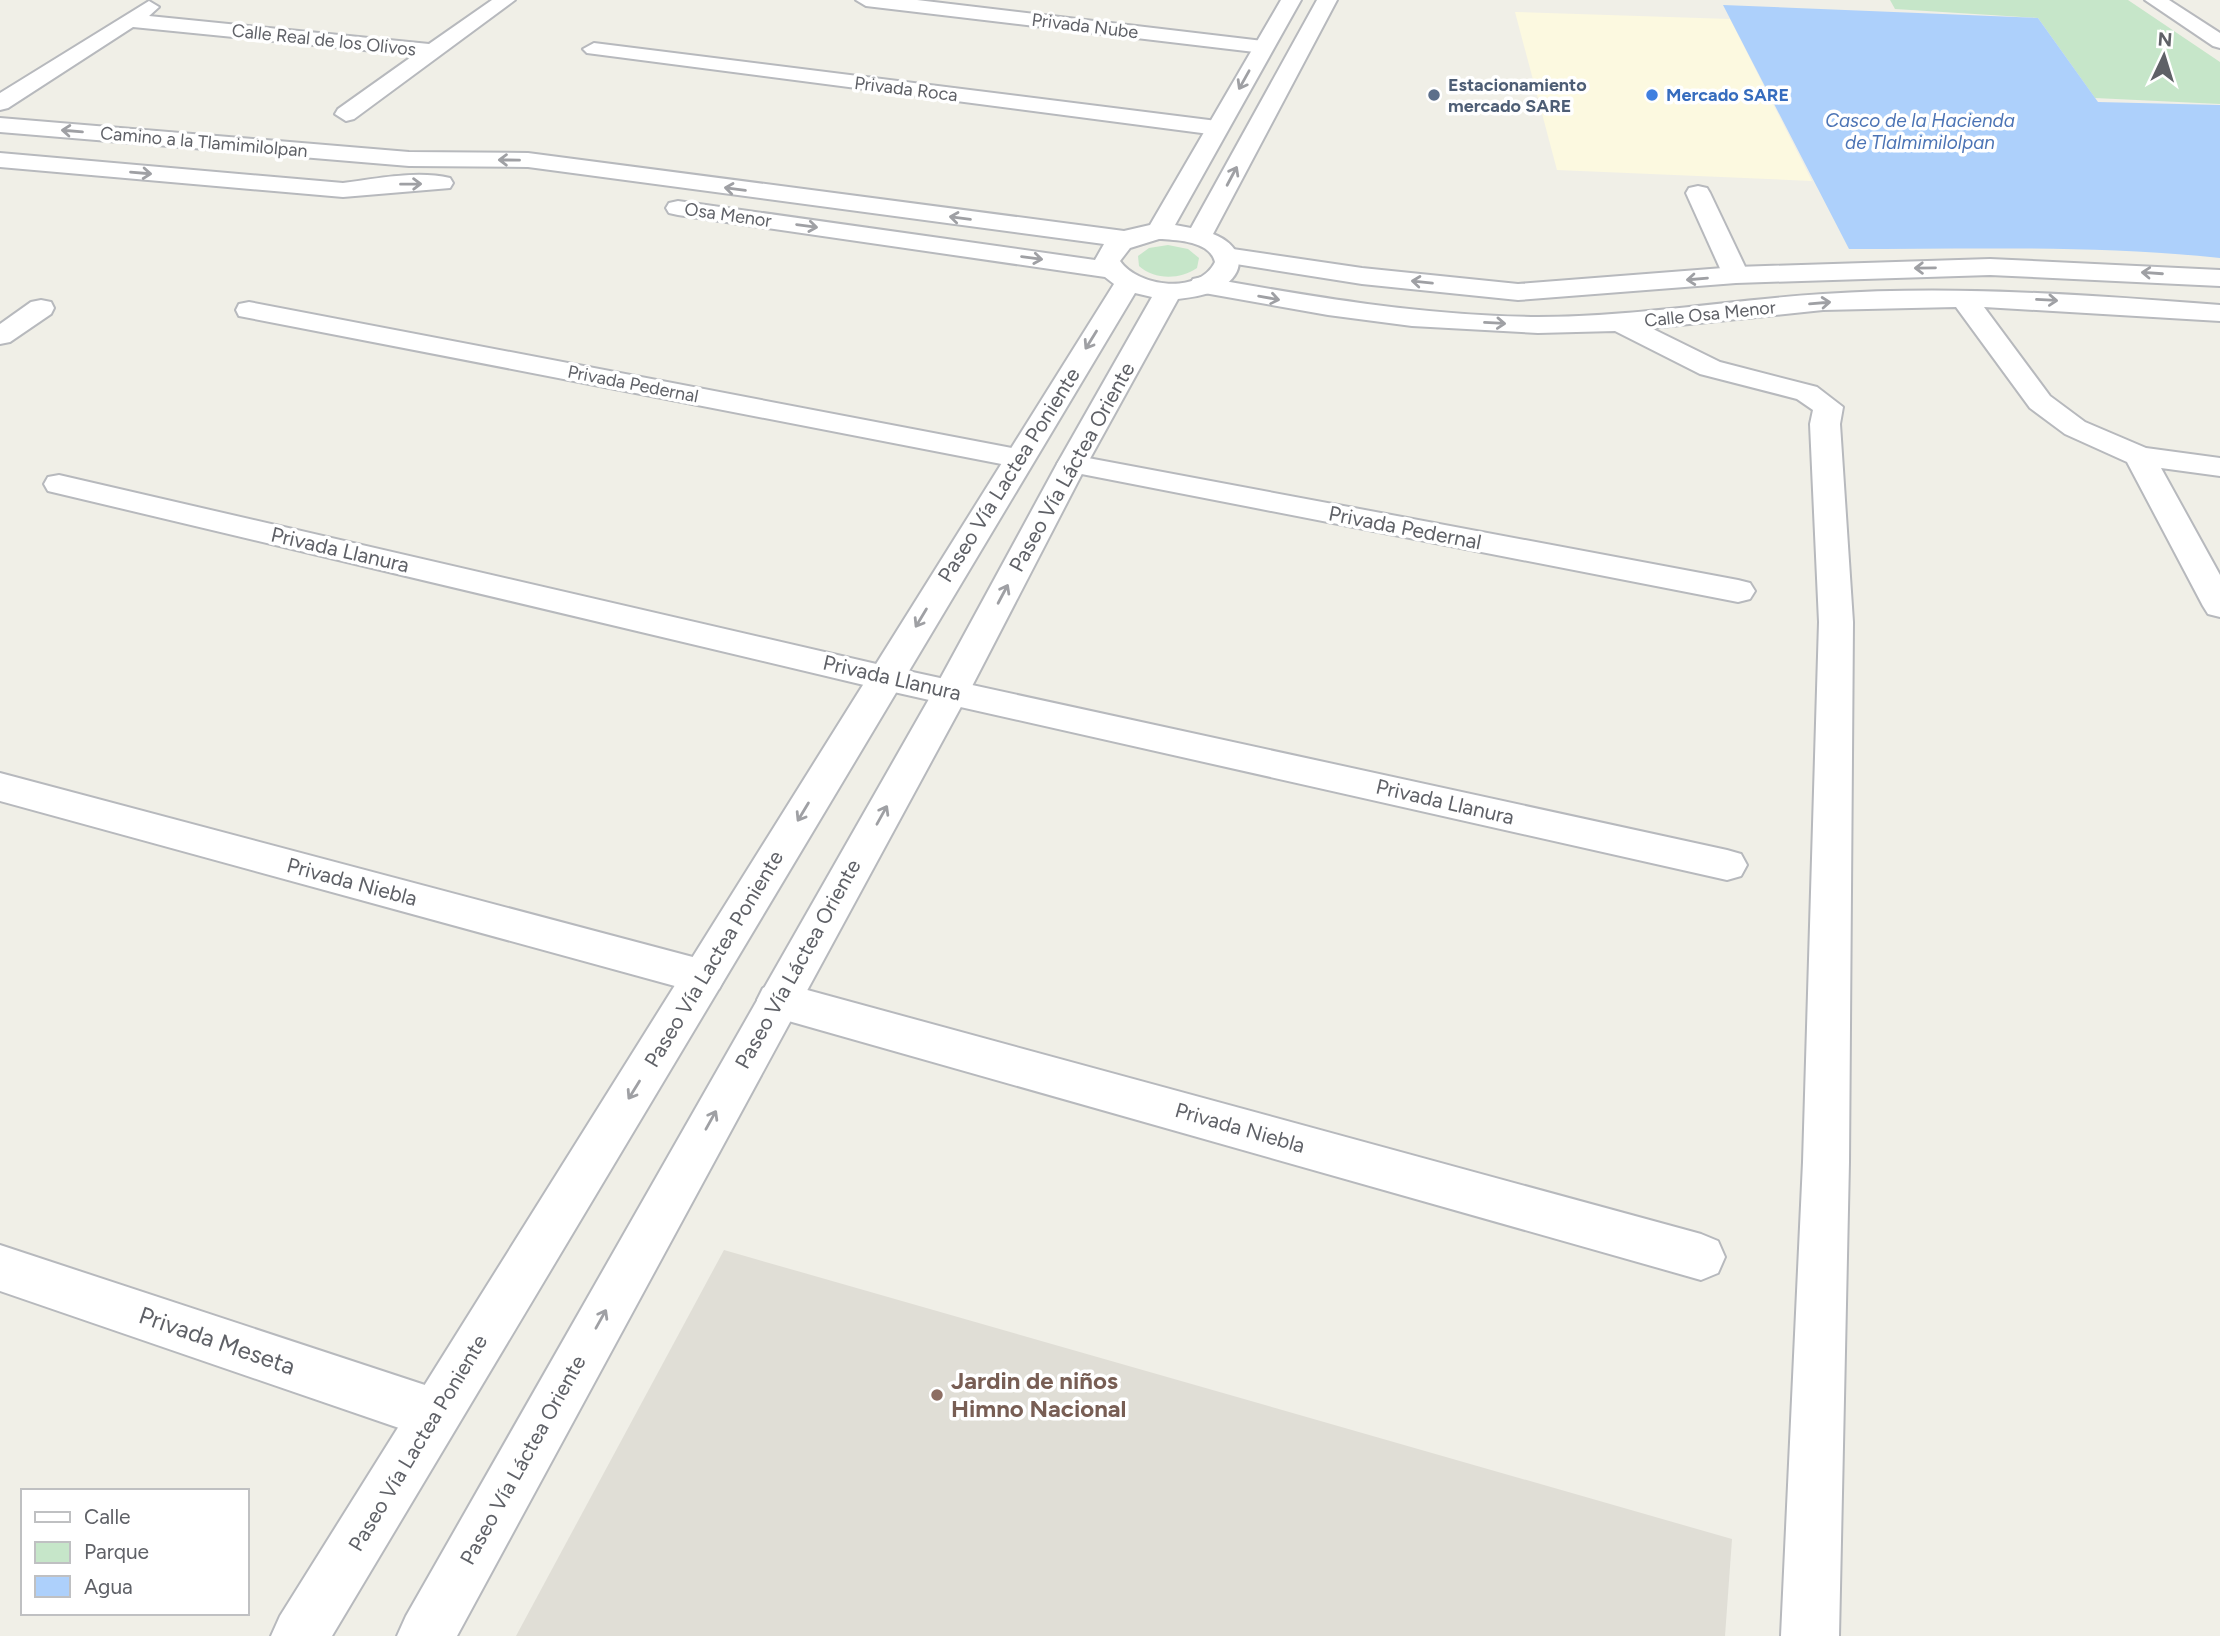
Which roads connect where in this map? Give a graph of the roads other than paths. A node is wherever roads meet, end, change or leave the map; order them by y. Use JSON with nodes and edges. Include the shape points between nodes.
{"nodes":[{"id":1,"x":159,"y":0,"type":"edge"},
{"id":2,"x":505,"y":0,"type":"edge"},
{"id":3,"x":866,"y":0,"type":"edge"},
{"id":4,"x":1291,"y":0,"type":"edge"},
{"id":5,"x":1327,"y":0,"type":"edge"},
{"id":6,"x":2155,"y":0,"type":"edge"},
{"id":7,"x":128,"y":20,"type":"junction"},
{"id":8,"x":2220,"y":42,"type":"edge"},
{"id":9,"x":1263,"y":47,"type":"junction"},
{"id":10,"x":594,"y":50,"type":"dead end"},
{"id":11,"x":432,"y":51,"type":"junction"},
{"id":12,"x":0,"y":103,"type":"edge"},
{"id":13,"x":346,"y":114,"type":"dead end"},
{"id":14,"x":0,"y":125,"type":"edge"},
{"id":15,"x":1217,"y":128,"type":"junction"},
{"id":16,"x":409,"y":159,"type":"joint"},
{"id":17,"x":0,"y":160,"type":"edge"},
{"id":18,"x":511,"y":184,"type":"dead end"},
{"id":19,"x":1698,"y":192,"type":"dead end"},
{"id":20,"x":661,"y":205,"type":"dead end"},
{"id":21,"x":1159,"y":231,"type":"junction"},
{"id":22,"x":1199,"y":236,"type":"junction"},
{"id":23,"x":1125,"y":239,"type":"junction"},
{"id":24,"x":1226,"y":256,"type":"junction"},
{"id":25,"x":1736,"y":275,"type":"junction"},
{"id":26,"x":1119,"y":276,"type":"junction"},
{"id":27,"x":2220,"y":278,"type":"edge"},
{"id":28,"x":1186,"y":288,"type":"junction"},
{"id":29,"x":1964,"y":299,"type":"junction"},
{"id":30,"x":41,"y":308,"type":"dead end"},
{"id":31,"x":249,"y":310,"type":"dead end"},
{"id":32,"x":2220,"y":313,"type":"edge"},
{"id":33,"x":1621,"y":323,"type":"junction"},
{"id":34,"x":0,"y":336,"type":"edge"},
{"id":35,"x":2139,"y":456,"type":"junction"},
{"id":36,"x":1017,"y":458,"type":"junction"},
{"id":37,"x":1072,"y":464,"type":"junction"},
{"id":38,"x":2220,"y":467,"type":"edge"},
{"id":39,"x":59,"y":484,"type":"dead end"},
{"id":40,"x":1738,"y":591,"type":"dead end"},
{"id":41,"x":2220,"y":606,"type":"edge"},
{"id":42,"x":885,"y":678,"type":"junction"},
{"id":43,"x":951,"y":692,"type":"junction"},
{"id":44,"x":0,"y":787,"type":"edge"},
{"id":45,"x":1727,"y":865,"type":"dead end"},
{"id":46,"x":704,"y":977,"type":"junction"},
{"id":47,"x":778,"y":1000,"type":"junction"},
{"id":48,"x":1702,"y":1257,"type":"dead end"},
{"id":49,"x":0,"y":1268,"type":"edge"},
{"id":50,"x":435,"y":1414,"type":"junction"},
{"id":51,"x":300,"y":1636,"type":"edge"},
{"id":52,"x":426,"y":1636,"type":"edge"},
{"id":53,"x":1810,"y":1636,"type":"edge"}],
"edges":[{"from":1,"to":7,"type":"street"},
{"from":2,"to":11,"type":"street","name":"Calle Real de los Olivos"},
{"from":3,"to":9,"type":"street","name":"Privada Nube"},
{"from":4,"to":9,"type":"street"},
{"from":22,"to":5,"type":"street","one_way":true},
{"from":6,"to":8,"type":"street"},
{"from":7,"to":11,"type":"street","name":"Calle Real de los Olivos"},
{"from":7,"to":12,"type":"street"},
{"from":9,"to":15,"type":"street","one_way":true},
{"from":10,"to":15,"type":"street","name":"Privada Roca"},
{"from":11,"to":13,"type":"street"},
{"from":16,"to":14,"type":"street","name":"Camino a la Tlamimilolpan","one_way":true},
{"from":15,"to":21,"type":"street"},
{"from":23,"to":16,"type":"street","name":"Osa Menor","one_way":true,"via":[[528,160]]},
{"from":17,"to":18,"type":"street","name":"Camino a la Tlamimilolpan","one_way":true,"via":[[343,190],[392,184]]},
{"from":19,"to":25,"type":"street"},
{"from":20,"to":26,"type":"street","name":"Osa Menor","one_way":true},
{"from":21,"to":22,"type":"street"},
{"from":21,"to":23,"type":"street"},
{"from":22,"to":24,"type":"street"},
{"from":23,"to":26,"type":"street","name":"Paseo Vía Lactea Poniente","via":[[1109,253],[1107,261]]},
{"from":25,"to":24,"type":"street","name":"Calle Osa Menor","one_way":true,"via":[[1518,292]]},
{"from":24,"to":28,"type":"street","name":"Paseo Vía Láctea Oriente","via":[[1223,272]]},
{"from":27,"to":25,"type":"street","name":"Calle Osa Menor","one_way":true,"via":[[1990,267]]},
{"from":26,"to":28,"type":"street","name":"Osa Menor"},
{"from":26,"to":36,"type":"street","name":"Paseo Vía Lactea Poniente","one_way":true},
{"from":28,"to":33,"type":"street","name":"Calle Osa Menor","one_way":true,"via":[[1436,319],[1538,325]]},
{"from":28,"to":37,"type":"street","name":"Paseo Vía Láctea Oriente"},
{"from":29,"to":32,"type":"street","name":"Calle Osa Menor","one_way":true},
{"from":33,"to":29,"type":"street","name":"Calle Osa Menor","one_way":true,"via":[[1822,302]]},
{"from":29,"to":35,"type":"street","via":[[2040,402],[2075,428]]},
{"from":30,"to":34,"type":"street"},
{"from":31,"to":36,"type":"street","name":"Privada Pedernal"},
{"from":33,"to":53,"type":"street","via":[[1710,368],[1807,393],[1828,407],[1825,424],[1836,622]]},
{"from":35,"to":38,"type":"street"},
{"from":35,"to":41,"type":"street"},
{"from":36,"to":42,"type":"street","name":"Paseo Vía Lactea Poniente","one_way":true},
{"from":37,"to":40,"type":"street","name":"Privada Pedernal"},
{"from":43,"to":37,"type":"street","name":"Paseo Vía Láctea Oriente","one_way":true},
{"from":39,"to":42,"type":"street","name":"Privada Llanura"},
{"from":42,"to":43,"type":"street","name":"Privada Llanura"},
{"from":42,"to":46,"type":"street","name":"Paseo Vía Lactea Poniente","one_way":true},
{"from":43,"to":45,"type":"street","name":"Privada Llanura"},
{"from":47,"to":43,"type":"street","name":"Paseo Vía Láctea Oriente","one_way":true},
{"from":44,"to":46,"type":"street","name":"Privada Niebla"},
{"from":46,"to":50,"type":"street","name":"Paseo Vía Lactea Poniente","one_way":true},
{"from":47,"to":48,"type":"street","name":"Privada Niebla"},
{"from":52,"to":47,"type":"street","name":"Paseo Vía Láctea Oriente","one_way":true},
{"from":49,"to":50,"type":"street","name":"Privada Meseta"},
{"from":50,"to":51,"type":"street","name":"Paseo Vía Lactea Poniente"}]}
